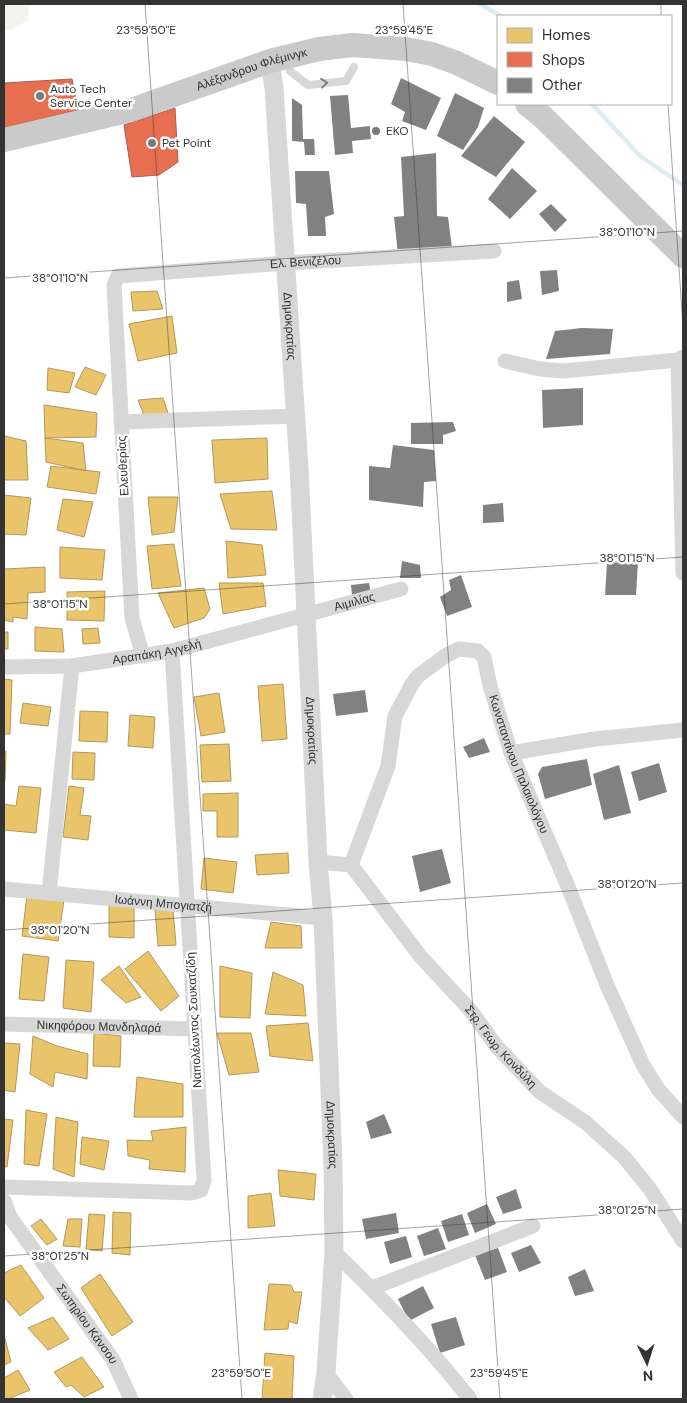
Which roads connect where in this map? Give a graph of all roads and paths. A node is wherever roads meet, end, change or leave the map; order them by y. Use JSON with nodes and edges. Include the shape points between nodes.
{"nodes":[{"id":1,"x":280,"y":66,"type":"junction"},
{"id":2,"x":354,"y":67,"type":"dead end"},
{"id":3,"x":497,"y":82,"type":"edge"},
{"id":4,"x":528,"y":105,"type":"edge"},
{"id":5,"x":4,"y":140,"type":"edge"},
{"id":6,"x":494,"y":251,"type":"dead end"},
{"id":7,"x":683,"y":256,"type":"edge"},
{"id":8,"x":285,"y":263,"type":"junction"},
{"id":9,"x":118,"y":276,"type":"joint"},
{"id":10,"x":681,"y":358,"type":"edge"},
{"id":11,"x":505,"y":362,"type":"dead end"},
{"id":12,"x":296,"y":416,"type":"junction"},
{"id":13,"x":121,"y":422,"type":"junction"},
{"id":14,"x":683,"y":573,"type":"edge"},
{"id":15,"x":401,"y":589,"type":"dead end"},
{"id":16,"x":306,"y":616,"type":"junction"},
{"id":17,"x":172,"y":651,"type":"junction"},
{"id":18,"x":143,"y":656,"type":"junction"},
{"id":19,"x":72,"y":666,"type":"junction"},
{"id":20,"x":4,"y":667,"type":"edge"},
{"id":21,"x":683,"y":730,"type":"edge"},
{"id":22,"x":511,"y":754,"type":"junction"},
{"id":23,"x":318,"y":862,"type":"junction"},
{"id":24,"x":351,"y":865,"type":"junction"},
{"id":25,"x":4,"y":889,"type":"edge"},
{"id":26,"x":49,"y":893,"type":"junction"},
{"id":27,"x":188,"y":905,"type":"junction"},
{"id":28,"x":323,"y":918,"type":"junction"},
{"id":29,"x":4,"y":1024,"type":"edge"},
{"id":30,"x":194,"y":1029,"type":"junction"},
{"id":31,"x":683,"y":1117,"type":"edge"},
{"id":32,"x":4,"y":1187,"type":"edge"},
{"id":33,"x":4,"y":1201,"type":"edge"},
{"id":34,"x":533,"y":1226,"type":"dead end"},
{"id":35,"x":683,"y":1241,"type":"edge"},
{"id":36,"x":334,"y":1252,"type":"junction"},
{"id":37,"x":372,"y":1288,"type":"junction"},
{"id":38,"x":326,"y":1373,"type":"junction"},
{"id":39,"x":131,"y":1399,"type":"edge"},
{"id":40,"x":322,"y":1399,"type":"edge"},
{"id":41,"x":346,"y":1399,"type":"edge"},
{"id":42,"x":470,"y":1399,"type":"edge"}],
"edges":[{"from":1,"to":2,"type":"lane","one_way":true,"via":[[308,85],[346,81]]},
{"from":1,"to":3,"type":"main road","name":"Αλέξανδρου Φλέμινγκ","via":[[319,49],[380,46],[432,54]]},
{"from":1,"to":5,"type":"main road","name":"Αλέξανδρου Φλέμινγκ","via":[[131,110]]},
{"from":1,"to":8,"type":"street","name":"Δημοκρατίας","via":[[274,88]]},
{"from":4,"to":7,"type":"main road"},
{"from":6,"to":8,"type":"street","name":"Ελ. Βενιζέλου"},
{"from":8,"to":9,"type":"street","name":"Ελ. Βενιζέλου"},
{"from":8,"to":12,"type":"street","name":"Δημοκρατίας"},
{"from":9,"to":13,"type":"street","name":"Ελευθερίας","via":[[114,285]]},
{"from":10,"to":11,"type":"street","via":[[563,372]]},
{"from":10,"to":14,"type":"street"},
{"from":12,"to":13,"type":"street"},
{"from":12,"to":16,"type":"street","name":"Δημοκρατίας"},
{"from":13,"to":18,"type":"street","name":"Ελευθερίας","via":[[132,618]]},
{"from":15,"to":16,"type":"street","name":"Αιμιλίας"},
{"from":16,"to":17,"type":"street","name":"Αραπάκη Αγγελή"},
{"from":16,"to":23,"type":"street","name":"Δημοκρατίας"},
{"from":17,"to":18,"type":"street","name":"Αραπάκη Αγγελή"},
{"from":17,"to":27,"type":"street","name":"Ναπολέωντος Σουκατζίδη"},
{"from":18,"to":19,"type":"street","name":"Αραπάκη Αγγελή"},
{"from":19,"to":20,"type":"street","name":"Αραπάκη Αγγελή"},
{"from":19,"to":26,"type":"street"},
{"from":21,"to":22,"type":"street","via":[[595,739]]},
{"from":22,"to":24,"type":"street","name":"Κωνσταντίνου Παλαιολόγου","via":[[484,657],[478,651],[458,649],[445,656],[418,676],[398,710],[388,766]]},
{"from":22,"to":31,"type":"street","name":"Κωνσταντίνου Παλαιολόγου","via":[[643,1065],[658,1089]]},
{"from":23,"to":24,"type":"street"},
{"from":23,"to":28,"type":"street","name":"Δημοκρατίας"},
{"from":24,"to":35,"type":"street","name":"Στρ. Γεωρ. Κονδύλη","via":[[421,957],[471,1011],[497,1047],[540,1092],[585,1122],[624,1156]]},
{"from":25,"to":26,"type":"street","name":"Ιωάννη Μπογιατζή"},
{"from":26,"to":27,"type":"street","name":"Ιωάννη Μπογιατζή"},
{"from":27,"to":28,"type":"street","name":"Ιωάννη Μπογιατζή"},
{"from":27,"to":30,"type":"street","name":"Ναπολέωντος Σουκατζίδη"},
{"from":28,"to":36,"type":"street","name":"Δημοκρατίας"},
{"from":29,"to":30,"type":"street","name":"Νικηφόρου Μανδηλαρά"},
{"from":30,"to":32,"type":"street","name":"Ναπολέωντος Σουκατζίδη","via":[[202,1190],[192,1193]]},
{"from":33,"to":39,"type":"street","name":"Σωτηρίου Κάνσου","via":[[10,1217],[112,1360]]},
{"from":34,"to":37,"type":"street"},
{"from":36,"to":37,"type":"street"},
{"from":36,"to":38,"type":"street","name":"Δημοκρατίας"},
{"from":37,"to":42,"type":"street"},
{"from":38,"to":40,"type":"street","name":"Δημοκρατίας"},
{"from":38,"to":41,"type":"street"}]}
